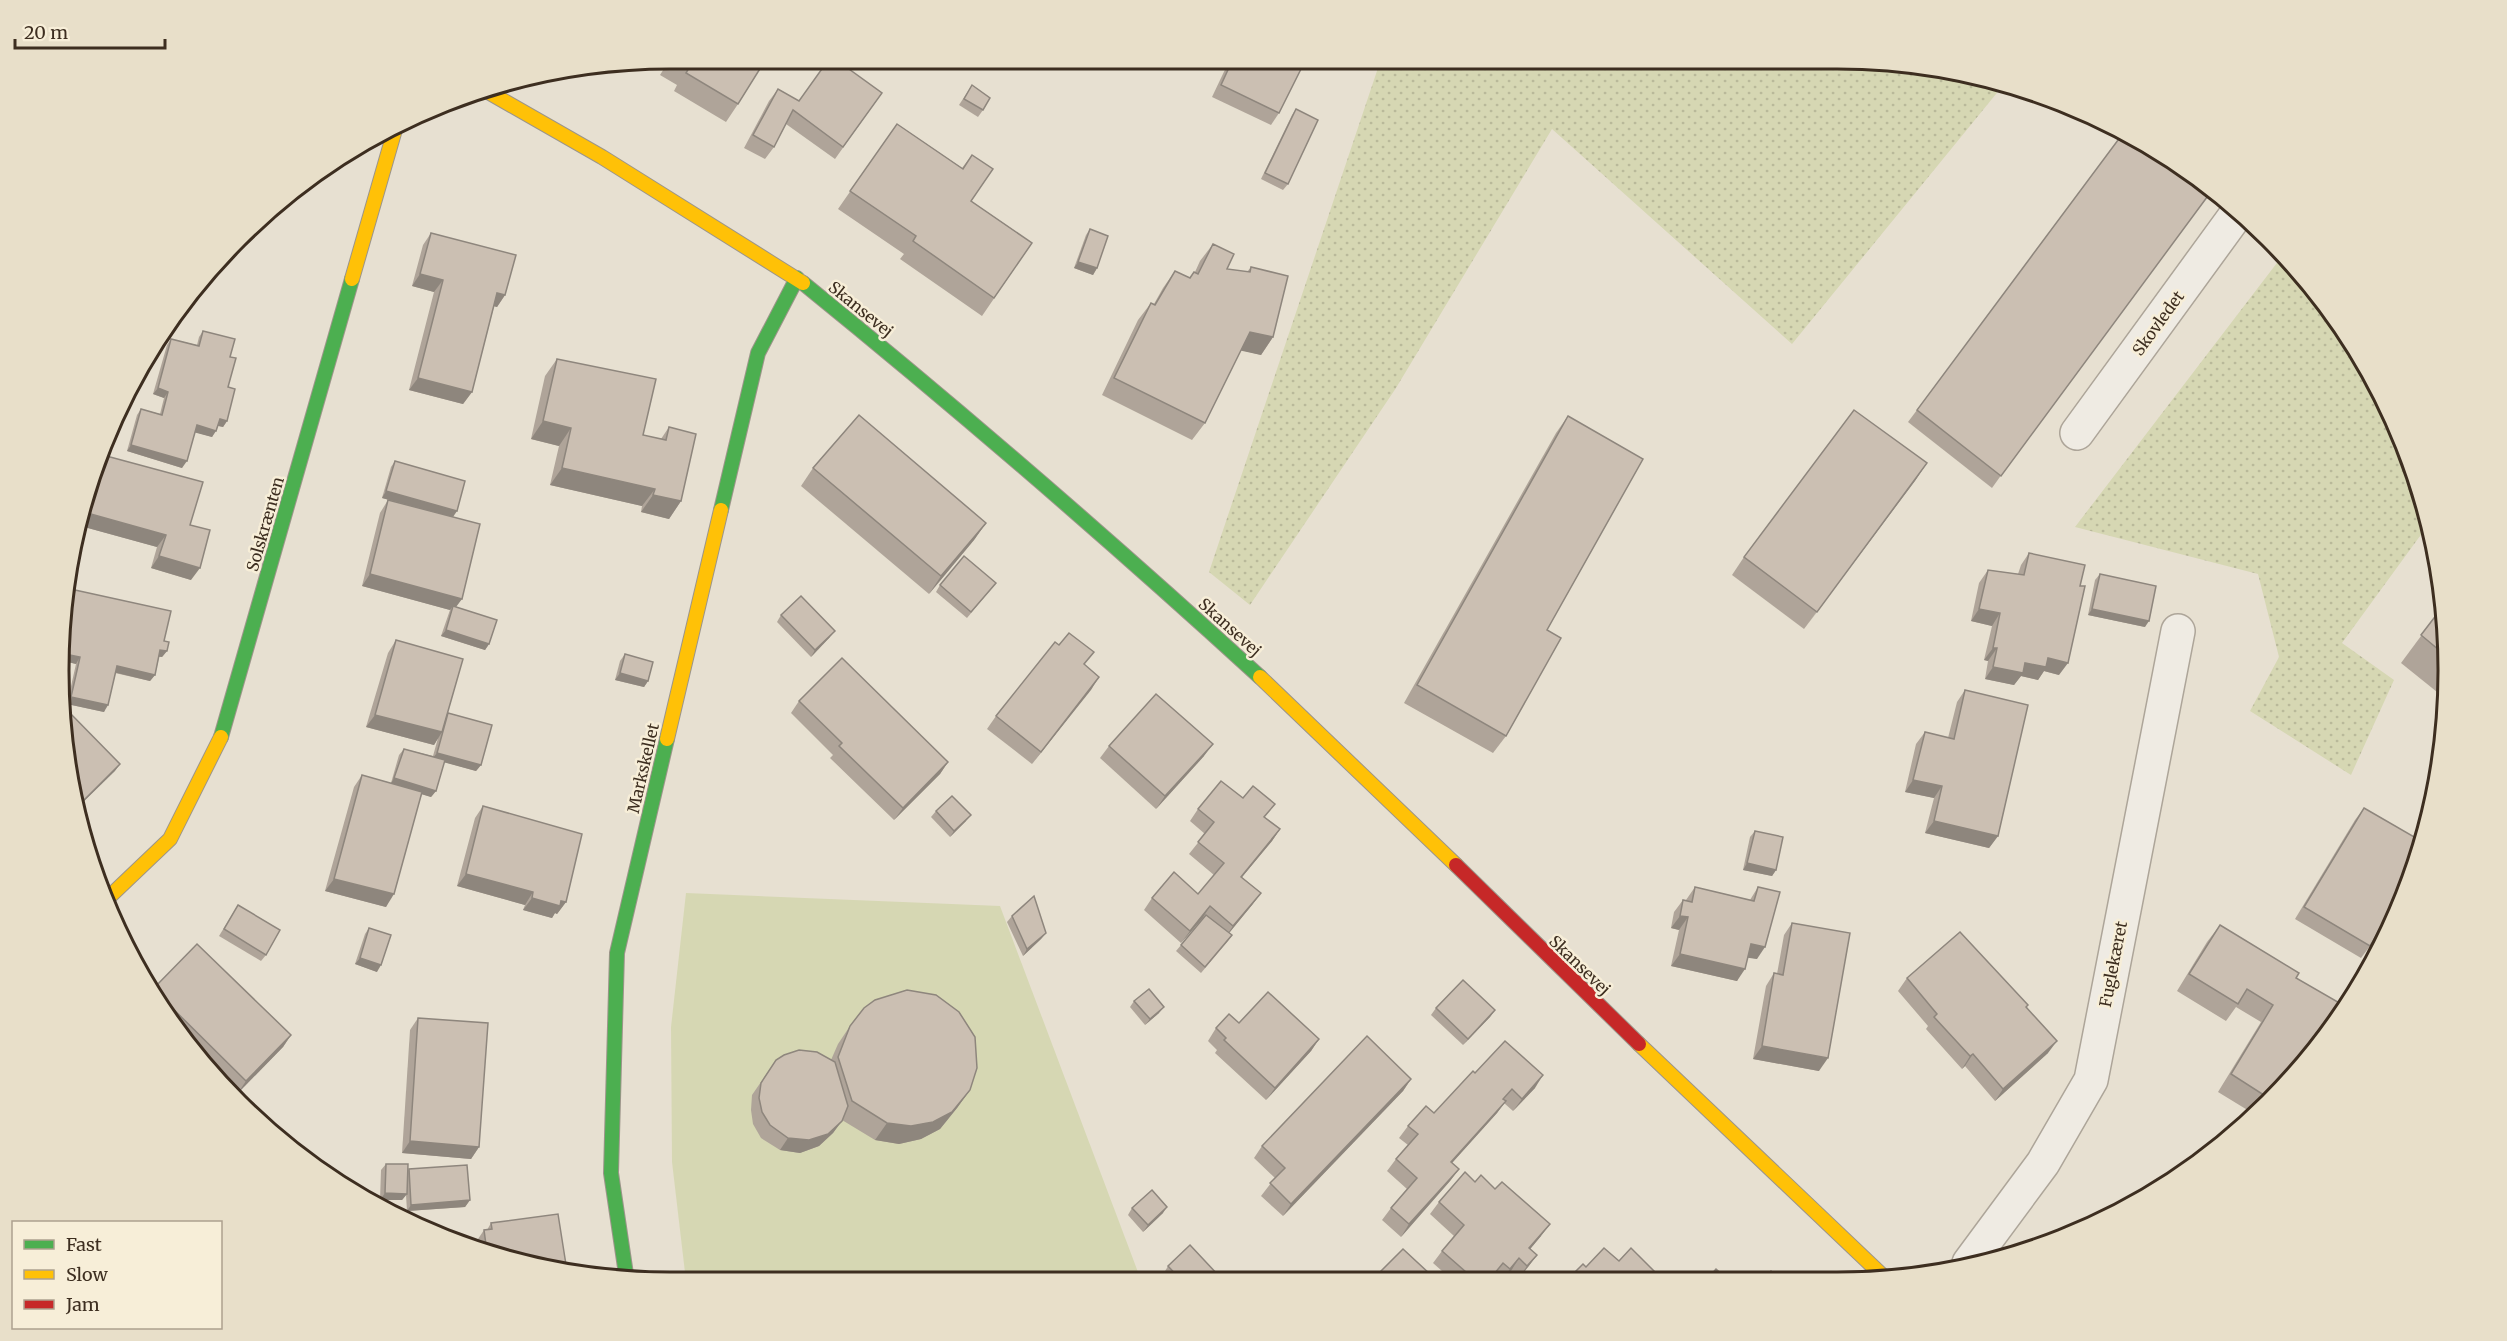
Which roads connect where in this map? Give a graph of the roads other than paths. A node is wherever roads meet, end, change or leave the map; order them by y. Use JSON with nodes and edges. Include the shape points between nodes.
{"nodes":[{"id":1,"x":495,"y":95,"type":"edge"},
{"id":2,"x":393,"y":137,"type":"edge"},
{"id":3,"x":2233,"y":218,"type":"edge"},
{"id":4,"x":797,"y":279,"type":"junction"},
{"id":5,"x":2078,"y":433,"type":"dead end"},
{"id":6,"x":2178,"y":631,"type":"dead end"},
{"id":7,"x":112,"y":894,"type":"edge"},
{"id":8,"x":1974,"y":1256,"type":"edge"},
{"id":9,"x":625,"y":1270,"type":"edge"},
{"id":10,"x":1878,"y":1271,"type":"edge"}],
"edges":[{"from":1,"to":4,"type":"street","name":"Skansevej"},
{"from":2,"to":7,"type":"street","name":"Solskrænten","via":[[219,743],[170,839]]},
{"from":3,"to":5,"type":"street","name":"Skovledet"},
{"from":4,"to":9,"type":"street","name":"Markskellet","via":[[758,352],[616,953],[611,1173]]},
{"from":4,"to":10,"type":"street","name":"Skansevej","via":[[954,405],[1308,721]]},
{"from":6,"to":8,"type":"street","name":"Fuglekæret","via":[[2091,1080],[2043,1163]]}]}
